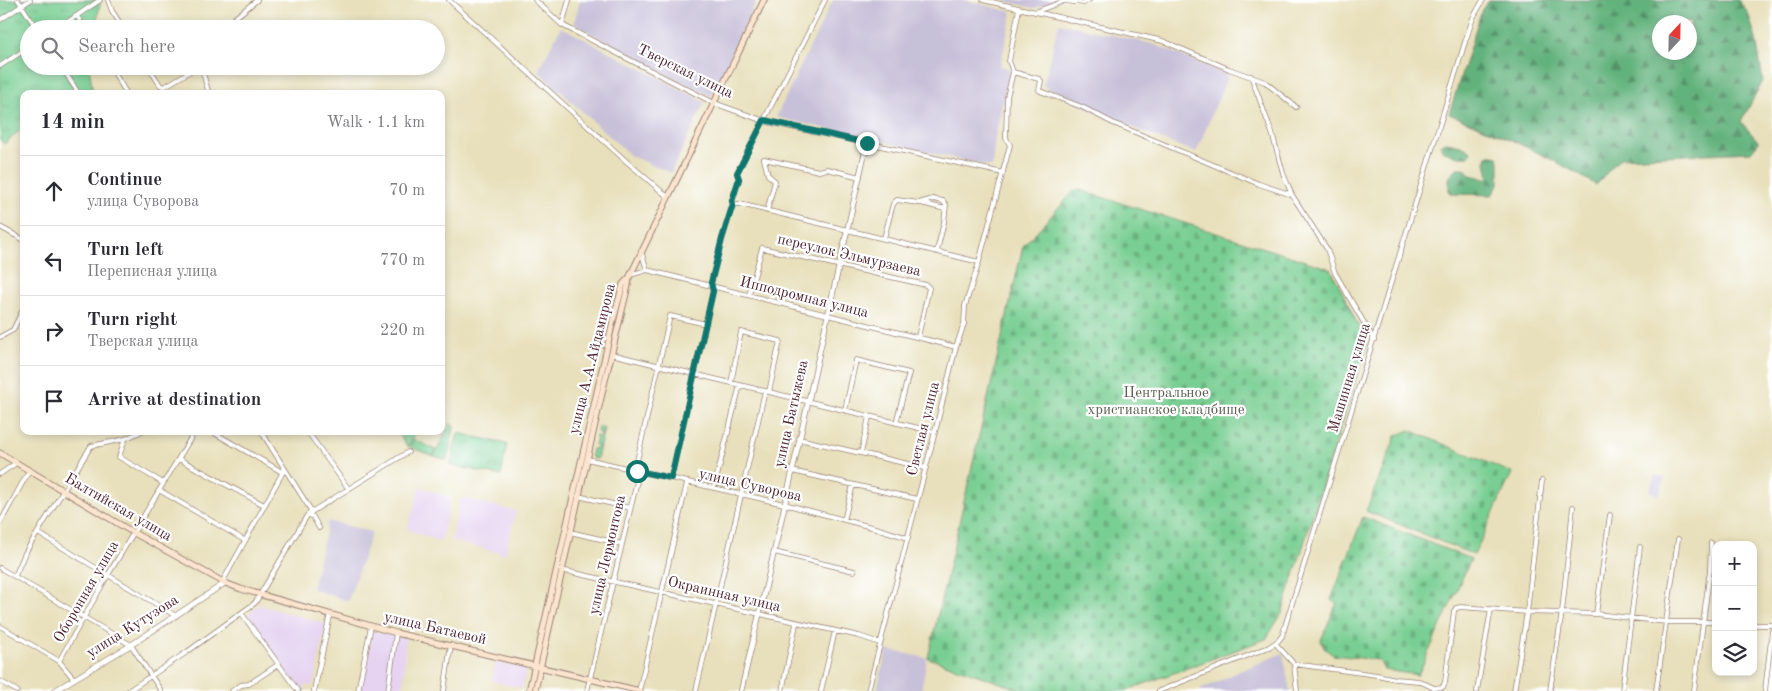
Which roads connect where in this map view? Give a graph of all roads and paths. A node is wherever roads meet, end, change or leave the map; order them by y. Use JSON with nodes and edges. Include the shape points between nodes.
{"nodes":[{"id":1,"x":18,"y":0,"type":"edge"},
{"id":2,"x":30,"y":0,"type":"edge"},
{"id":3,"x":100,"y":0,"type":"edge"},
{"id":4,"x":108,"y":0,"type":"edge"},
{"id":5,"x":257,"y":0,"type":"edge"},
{"id":6,"x":449,"y":0,"type":"edge"},
{"id":7,"x":535,"y":0,"type":"edge"},
{"id":8,"x":569,"y":0,"type":"edge"},
{"id":9,"x":764,"y":0,"type":"edge"},
{"id":10,"x":825,"y":0,"type":"edge"},
{"id":11,"x":983,"y":0,"type":"edge"},
{"id":12,"x":1089,"y":0,"type":"edge"},
{"id":13,"x":1483,"y":0,"type":"edge"},
{"id":14,"x":22,"y":6,"type":"junction"},
{"id":15,"x":1020,"y":9,"type":"junction"},
{"id":16,"x":1036,"y":12,"type":"junction"},
{"id":17,"x":77,"y":16,"type":"junction"},
{"id":18,"x":0,"y":20,"type":"edge"},
{"id":19,"x":31,"y":20,"type":"edge"},
{"id":20,"x":71,"y":20,"type":"edge"},
{"id":21,"x":80,"y":20,"type":"edge"},
{"id":22,"x":118,"y":20,"type":"edge"},
{"id":23,"x":232,"y":20,"type":"edge"},
{"id":24,"x":562,"y":25,"type":"junction"},
{"id":25,"x":20,"y":54,"type":"edge"},
{"id":26,"x":0,"y":66,"type":"edge"},
{"id":27,"x":1013,"y":72,"type":"junction"},
{"id":28,"x":67,"y":75,"type":"edge"},
{"id":29,"x":116,"y":75,"type":"edge"},
{"id":30,"x":154,"y":75,"type":"edge"},
{"id":31,"x":185,"y":75,"type":"edge"},
{"id":32,"x":203,"y":75,"type":"edge"},
{"id":33,"x":1251,"y":76,"type":"junction"},
{"id":34,"x":76,"y":90,"type":"edge"},
{"id":35,"x":125,"y":90,"type":"edge"},
{"id":36,"x":208,"y":90,"type":"edge"},
{"id":37,"x":714,"y":103,"type":"junction"},
{"id":38,"x":1296,"y":107,"type":"dead end"},
{"id":39,"x":764,"y":120,"type":"junction"},
{"id":40,"x":867,"y":143,"type":"junction"},
{"id":41,"x":1002,"y":173,"type":"junction"},
{"id":42,"x":860,"y":177,"type":"junction"},
{"id":43,"x":1292,"y":195,"type":"junction"},
{"id":44,"x":668,"y":197,"type":"junction"},
{"id":45,"x":733,"y":204,"type":"junction"},
{"id":46,"x":767,"y":211,"type":"junction"},
{"id":47,"x":0,"y":228,"type":"edge"},
{"id":48,"x":848,"y":229,"type":"junction"},
{"id":49,"x":20,"y":238,"type":"edge"},
{"id":50,"x":884,"y":238,"type":"junction"},
{"id":51,"x":641,"y":251,"type":"junction"},
{"id":52,"x":937,"y":251,"type":"junction"},
{"id":53,"x":979,"y":262,"type":"junction"},
{"id":54,"x":840,"y":264,"type":"junction"},
{"id":55,"x":647,"y":270,"type":"junction"},
{"id":56,"x":629,"y":276,"type":"junction"},
{"id":57,"x":625,"y":285,"type":"junction"},
{"id":58,"x":712,"y":287,"type":"junction"},
{"id":59,"x":749,"y":296,"type":"junction"},
{"id":60,"x":828,"y":314,"type":"junction"},
{"id":61,"x":20,"y":315,"type":"edge"},
{"id":62,"x":706,"y":324,"type":"junction"},
{"id":63,"x":0,"y":337,"type":"edge"},
{"id":64,"x":918,"y":338,"type":"junction"},
{"id":65,"x":1374,"y":340,"type":"junction"},
{"id":66,"x":956,"y":347,"type":"junction"},
{"id":67,"x":611,"y":354,"type":"junction"},
{"id":68,"x":658,"y":365,"type":"junction"},
{"id":69,"x":694,"y":374,"type":"junction"},
{"id":70,"x":731,"y":383,"type":"junction"},
{"id":71,"x":740,"y":385,"type":"junction"},
{"id":72,"x":767,"y":392,"type":"junction"},
{"id":73,"x":808,"y":401,"type":"junction"},
{"id":74,"x":844,"y":410,"type":"junction"},
{"id":75,"x":870,"y":417,"type":"junction"},
{"id":76,"x":896,"y":423,"type":"junction"},
{"id":77,"x":935,"y":432,"type":"junction"},
{"id":78,"x":134,"y":435,"type":"edge"},
{"id":79,"x":193,"y":435,"type":"edge"},
{"id":80,"x":218,"y":435,"type":"edge"},
{"id":81,"x":262,"y":435,"type":"edge"},
{"id":82,"x":310,"y":435,"type":"edge"},
{"id":83,"x":799,"y":439,"type":"junction"},
{"id":84,"x":125,"y":440,"type":"junction"},
{"id":85,"x":408,"y":452,"type":"dead end"},
{"id":86,"x":0,"y":453,"type":"edge"},
{"id":87,"x":861,"y":453,"type":"junction"},
{"id":88,"x":179,"y":459,"type":"junction"},
{"id":89,"x":587,"y":459,"type":"junction"},
{"id":90,"x":16,"y":463,"type":"junction"},
{"id":91,"x":926,"y":468,"type":"junction"},
{"id":92,"x":29,"y":471,"type":"junction"},
{"id":93,"x":283,"y":471,"type":"junction"},
{"id":94,"x":637,"y":471,"type":"junction"},
{"id":95,"x":792,"y":471,"type":"junction"},
{"id":96,"x":0,"y":474,"type":"edge"},
{"id":97,"x":671,"y":478,"type":"junction"},
{"id":98,"x":1542,"y":481,"type":"dead end"},
{"id":99,"x":687,"y":482,"type":"junction"},
{"id":100,"x":163,"y":483,"type":"junction"},
{"id":101,"x":853,"y":485,"type":"junction"},
{"id":102,"x":348,"y":488,"type":"junction"},
{"id":103,"x":714,"y":488,"type":"junction"},
{"id":104,"x":159,"y":490,"type":"junction"},
{"id":105,"x":64,"y":492,"type":"junction"},
{"id":106,"x":741,"y":494,"type":"junction"},
{"id":107,"x":578,"y":496,"type":"junction"},
{"id":108,"x":917,"y":499,"type":"junction"},
{"id":109,"x":784,"y":504,"type":"junction"},
{"id":110,"x":264,"y":505,"type":"junction"},
{"id":111,"x":1573,"y":507,"type":"dead end"},
{"id":112,"x":630,"y":508,"type":"junction"},
{"id":113,"x":310,"y":513,"type":"junction"},
{"id":114,"x":1610,"y":515,"type":"dead end"},
{"id":115,"x":844,"y":520,"type":"junction"},
{"id":116,"x":0,"y":524,"type":"edge"},
{"id":117,"x":320,"y":528,"type":"dead end"},
{"id":118,"x":570,"y":532,"type":"junction"},
{"id":119,"x":38,"y":533,"type":"junction"},
{"id":120,"x":134,"y":533,"type":"junction"},
{"id":121,"x":908,"y":538,"type":"junction"},
{"id":122,"x":1678,"y":539,"type":"dead end"},
{"id":123,"x":244,"y":540,"type":"junction"},
{"id":124,"x":1711,"y":543,"type":"dead end"},
{"id":125,"x":622,"y":544,"type":"junction"},
{"id":126,"x":1640,"y":547,"type":"dead end"},
{"id":127,"x":774,"y":552,"type":"junction"},
{"id":128,"x":0,"y":568,"type":"edge"},
{"id":129,"x":561,"y":570,"type":"junction"},
{"id":130,"x":854,"y":571,"type":"dead end"},
{"id":131,"x":108,"y":575,"type":"junction"},
{"id":132,"x":15,"y":576,"type":"junction"},
{"id":133,"x":224,"y":582,"type":"junction"},
{"id":134,"x":614,"y":582,"type":"junction"},
{"id":135,"x":662,"y":592,"type":"junction"},
{"id":136,"x":260,"y":595,"type":"junction"},
{"id":137,"x":716,"y":606,"type":"junction"},
{"id":138,"x":1491,"y":610,"type":"junction"},
{"id":139,"x":1527,"y":612,"type":"junction"},
{"id":140,"x":1562,"y":612,"type":"junction"},
{"id":141,"x":242,"y":614,"type":"junction"},
{"id":142,"x":1596,"y":614,"type":"junction"},
{"id":143,"x":330,"y":615,"type":"junction"},
{"id":144,"x":758,"y":615,"type":"junction"},
{"id":145,"x":176,"y":616,"type":"junction"},
{"id":146,"x":84,"y":617,"type":"junction"},
{"id":147,"x":1631,"y":618,"type":"junction"},
{"id":148,"x":1666,"y":622,"type":"junction"},
{"id":149,"x":1702,"y":622,"type":"junction"},
{"id":150,"x":1712,"y":622,"type":"edge"},
{"id":151,"x":796,"y":624,"type":"junction"},
{"id":152,"x":1757,"y":625,"type":"edge"},
{"id":153,"x":1772,"y":625,"type":"edge"},
{"id":154,"x":0,"y":626,"type":"edge"},
{"id":155,"x":371,"y":626,"type":"junction"},
{"id":156,"x":835,"y":631,"type":"junction"},
{"id":157,"x":1772,"y":631,"type":"edge"},
{"id":158,"x":396,"y":633,"type":"junction"},
{"id":159,"x":880,"y":642,"type":"junction"},
{"id":160,"x":1275,"y":643,"type":"junction"},
{"id":161,"x":131,"y":645,"type":"junction"},
{"id":162,"x":451,"y":645,"type":"junction"},
{"id":163,"x":59,"y":661,"type":"junction"},
{"id":164,"x":279,"y":664,"type":"junction"},
{"id":165,"x":1294,"y":664,"type":"junction"},
{"id":166,"x":537,"y":667,"type":"junction"},
{"id":167,"x":151,"y":676,"type":"junction"},
{"id":168,"x":74,"y":679,"type":"junction"},
{"id":169,"x":590,"y":679,"type":"junction"},
{"id":170,"x":0,"y":681,"type":"edge"},
{"id":171,"x":17,"y":691,"type":"edge"},
{"id":172,"x":54,"y":691,"type":"edge"},
{"id":173,"x":128,"y":691,"type":"edge"},
{"id":174,"x":161,"y":691,"type":"edge"},
{"id":175,"x":232,"y":691,"type":"edge"},
{"id":176,"x":298,"y":691,"type":"edge"},
{"id":177,"x":314,"y":691,"type":"edge"},
{"id":178,"x":358,"y":691,"type":"edge"},
{"id":179,"x":388,"y":691,"type":"edge"},
{"id":180,"x":444,"y":691,"type":"edge"},
{"id":181,"x":529,"y":691,"type":"edge"},
{"id":182,"x":535,"y":691,"type":"edge"},
{"id":183,"x":587,"y":691,"type":"edge"},
{"id":184,"x":640,"y":691,"type":"edge"},
{"id":185,"x":696,"y":691,"type":"edge"},
{"id":186,"x":740,"y":691,"type":"edge"},
{"id":187,"x":782,"y":691,"type":"edge"},
{"id":188,"x":821,"y":691,"type":"edge"},
{"id":189,"x":868,"y":691,"type":"edge"},
{"id":190,"x":1159,"y":691,"type":"edge"},
{"id":191,"x":1297,"y":691,"type":"edge"},
{"id":192,"x":1477,"y":691,"type":"edge"},
{"id":193,"x":1514,"y":691,"type":"edge"},
{"id":194,"x":1550,"y":691,"type":"edge"},
{"id":195,"x":1622,"y":691,"type":"edge"},
{"id":196,"x":1656,"y":691,"type":"edge"},
{"id":197,"x":1694,"y":691,"type":"edge"},
{"id":198,"x":1765,"y":691,"type":"edge"}],
"edges":[{"from":1,"to":14,"type":"street"},
{"from":2,"to":14,"type":"street"},
{"from":3,"to":17,"type":"street"},
{"from":4,"to":22,"type":"street"},
{"from":5,"to":23,"type":"street"},
{"from":6,"to":44,"type":"street"},
{"from":7,"to":24,"type":"street","name":"Тверская улица"},
{"from":8,"to":24,"type":"street"},
{"from":9,"to":37,"type":"main road","name":"улица А.А.Айдамирова"},
{"from":10,"to":39,"type":"street"},
{"from":11,"to":15,"type":"street"},
{"from":12,"to":16,"type":"street","via":[[1087,3],[1064,2]]},
{"from":13,"to":65,"type":"street","name":"Машинная улица","via":[[1466,38]]},
{"from":14,"to":18,"type":"street"},
{"from":14,"to":19,"type":"street"},
{"from":15,"to":16,"type":"street"},
{"from":15,"to":27,"type":"street","name":"Светлая улица","via":[[1009,62]]},
{"from":16,"to":33,"type":"street","via":[[1163,41]]},
{"from":17,"to":20,"type":"street"},
{"from":17,"to":21,"type":"street"},
{"from":24,"to":37,"type":"street","name":"Тверская улица"},
{"from":25,"to":26,"type":"street"},
{"from":27,"to":41,"type":"street","name":"Светлая улица","via":[[1006,115],[1006,138],[1010,145]]},
{"from":27,"to":43,"type":"street","via":[[1039,79],[1040,91]]},
{"from":28,"to":34,"type":"street"},
{"from":29,"to":35,"type":"street"},
{"from":30,"to":31,"type":"street","via":[[164,87]]},
{"from":32,"to":36,"type":"street"},
{"from":33,"to":38,"type":"street"},
{"from":33,"to":43,"type":"street"},
{"from":37,"to":39,"type":"street","name":"Тверская улица"},
{"from":37,"to":44,"type":"main road","name":"улица А.А.Айдамирова"},
{"from":39,"to":40,"type":"street","name":"Тверская улица"},
{"from":39,"to":45,"type":"street","via":[[737,173],[739,179]]},
{"from":40,"to":41,"type":"street","name":"Тверская улица"},
{"from":40,"to":42,"type":"street","name":"улица Батыжева"},
{"from":41,"to":53,"type":"street","name":"Светлая улица"},
{"from":42,"to":46,"type":"street","via":[[764,159],[768,175],[775,181]]},
{"from":42,"to":48,"type":"street","name":"улица Батыжева"},
{"from":43,"to":65,"type":"street","via":[[1327,250],[1335,273]]},
{"from":44,"to":51,"type":"main road","name":"улица А.А.Айдамирова"},
{"from":45,"to":46,"type":"street"},
{"from":45,"to":58,"type":"street","via":[[720,245]]},
{"from":46,"to":48,"type":"street"},
{"from":47,"to":49,"type":"street"},
{"from":48,"to":50,"type":"street"},
{"from":48,"to":54,"type":"street","name":"улица Батыжева"},
{"from":50,"to":52,"type":"street"},
{"from":50,"to":52,"type":"street","via":[[897,200],[919,203],[938,200],[945,202],[945,209]]},
{"from":51,"to":55,"type":"street"},
{"from":51,"to":56,"type":"main road","name":"улица А.А.Айдамирова"},
{"from":52,"to":53,"type":"street"},
{"from":53,"to":66,"type":"street","name":"Светлая улица"},
{"from":54,"to":59,"type":"street","name":"переулок Эльмурзаева","via":[[762,248]]},
{"from":54,"to":60,"type":"street","name":"улица Батыжева"},
{"from":54,"to":64,"type":"street","name":"переулок Эльмурзаева","via":[[928,286]]},
{"from":55,"to":56,"type":"street"},
{"from":55,"to":58,"type":"street","name":"Ипподромная улица"},
{"from":56,"to":57,"type":"main road","name":"улица А.А.Айдамирова"},
{"from":57,"to":67,"type":"main road","name":"улица А.А.Айдамирова"},
{"from":57,"to":166,"type":"main road","name":"улица А.А.Айдамирова","via":[[607,345]]},
{"from":58,"to":59,"type":"street","name":"Ипподромная улица"},
{"from":58,"to":62,"type":"street"},
{"from":59,"to":60,"type":"street","name":"Ипподромная улица"},
{"from":60,"to":64,"type":"street","name":"Ипподромная улица"},
{"from":60,"to":73,"type":"street","name":"улица Батыжева"},
{"from":61,"to":63,"type":"street","via":[[13,330]]},
{"from":62,"to":68,"type":"street","name":"улица Лермонтова","via":[[670,316]]},
{"from":62,"to":69,"type":"street"},
{"from":64,"to":66,"type":"street","name":"Ипподромная улица"},
{"from":65,"to":160,"type":"street","name":"Машинная улица","via":[[1283,633]]},
{"from":66,"to":77,"type":"street","name":"Светлая улица"},
{"from":67,"to":68,"type":"street"},
{"from":67,"to":89,"type":"main road","name":"улица А.А.Айдамирова"},
{"from":68,"to":69,"type":"street"},
{"from":68,"to":94,"type":"street","name":"улица Лермонтова"},
{"from":69,"to":70,"type":"street"},
{"from":69,"to":97,"type":"street"},
{"from":70,"to":71,"type":"street"},
{"from":70,"to":72,"type":"street","via":[[742,332],[780,341]]},
{"from":71,"to":72,"type":"street"},
{"from":71,"to":103,"type":"street"},
{"from":72,"to":73,"type":"street"},
{"from":72,"to":106,"type":"street"},
{"from":73,"to":74,"type":"street"},
{"from":73,"to":83,"type":"street","name":"улица Батыжева"},
{"from":74,"to":75,"type":"street"},
{"from":74,"to":76,"type":"street","via":[[856,360],[909,372]]},
{"from":75,"to":76,"type":"street"},
{"from":75,"to":87,"type":"street"},
{"from":76,"to":77,"type":"street"},
{"from":77,"to":91,"type":"street","name":"Светлая улица"},
{"from":78,"to":84,"type":"street"},
{"from":79,"to":88,"type":"street","name":"Оборонная улица"},
{"from":80,"to":93,"type":"street"},
{"from":81,"to":93,"type":"street"},
{"from":82,"to":102,"type":"street"},
{"from":83,"to":87,"type":"street"},
{"from":83,"to":95,"type":"street","name":"улица Батыжева"},
{"from":84,"to":100,"type":"street","via":[[119,457]]},
{"from":84,"to":105,"type":"street","via":[[93,445]]},
{"from":85,"to":102,"type":"street"},
{"from":86,"to":90,"type":"main road","name":"Балтийская улица"},
{"from":87,"to":91,"type":"street"},
{"from":88,"to":100,"type":"street","name":"Оборонная улица"},
{"from":88,"to":110,"type":"street"},
{"from":89,"to":94,"type":"street","name":"улица Суворова"},
{"from":89,"to":107,"type":"main road","name":"улица А.А.Айдамирова"},
{"from":90,"to":92,"type":"main road","name":"Балтийская улица"},
{"from":90,"to":96,"type":"street"},
{"from":91,"to":108,"type":"street","name":"Светлая улица"},
{"from":92,"to":105,"type":"main road","name":"Балтийская улица"},
{"from":92,"to":116,"type":"street"},
{"from":93,"to":110,"type":"street"},
{"from":93,"to":113,"type":"street"},
{"from":94,"to":97,"type":"street","name":"улица Суворова"},
{"from":94,"to":112,"type":"street","name":"улица Лермонтова"},
{"from":95,"to":101,"type":"street"},
{"from":95,"to":109,"type":"street","name":"улица Батыжева"},
{"from":97,"to":99,"type":"street","name":"улица Суворова"},
{"from":98,"to":139,"type":"street"},
{"from":99,"to":103,"type":"street","name":"улица Суворова"},
{"from":99,"to":135,"type":"street"},
{"from":100,"to":104,"type":"street","name":"Оборонная улица"},
{"from":101,"to":108,"type":"street"},
{"from":101,"to":115,"type":"street"},
{"from":102,"to":113,"type":"street"},
{"from":103,"to":106,"type":"street","name":"улица Суворова"},
{"from":104,"to":120,"type":"street","name":"Оборонная улица"},
{"from":104,"to":123,"type":"street"},
{"from":105,"to":119,"type":"street"},
{"from":105,"to":120,"type":"main road","name":"Балтийская улица"},
{"from":106,"to":109,"type":"street","name":"улица Суворова"},
{"from":106,"to":137,"type":"street"},
{"from":107,"to":112,"type":"street"},
{"from":107,"to":118,"type":"main road","name":"улица А.А.Айдамирова"},
{"from":108,"to":121,"type":"street","name":"Светлая улица"},
{"from":109,"to":115,"type":"street","name":"улица Суворова"},
{"from":109,"to":127,"type":"street","name":"улица Батыжева"},
{"from":110,"to":123,"type":"street"},
{"from":111,"to":140,"type":"street"},
{"from":112,"to":125,"type":"street","name":"улица Лермонтова"},
{"from":113,"to":117,"type":"street"},
{"from":113,"to":136,"type":"street"},
{"from":114,"to":142,"type":"street"},
{"from":115,"to":121,"type":"street","name":"улица Суворова"},
{"from":118,"to":125,"type":"street"},
{"from":118,"to":129,"type":"main road","name":"улица А.А.Айдамирова"},
{"from":119,"to":131,"type":"street"},
{"from":119,"to":132,"type":"street"},
{"from":120,"to":131,"type":"street","name":"Оборонная улица"},
{"from":120,"to":133,"type":"main road","name":"Балтийская улица"},
{"from":121,"to":159,"type":"street","name":"Светлая улица"},
{"from":122,"to":148,"type":"street"},
{"from":123,"to":133,"type":"street"},
{"from":124,"to":149,"type":"street"},
{"from":125,"to":134,"type":"street","name":"улица Лермонтова"},
{"from":126,"to":147,"type":"street"},
{"from":127,"to":130,"type":"street"},
{"from":127,"to":144,"type":"street","name":"улица Батыжева"},
{"from":128,"to":132,"type":"street"},
{"from":129,"to":134,"type":"street","name":"Окраинная улица"},
{"from":129,"to":166,"type":"main road","name":"улица А.А.Айдамирова"},
{"from":131,"to":145,"type":"street"},
{"from":131,"to":146,"type":"street","name":"Оборонная улица"},
{"from":132,"to":146,"type":"street"},
{"from":133,"to":136,"type":"main road","name":"улица Батаевой"},
{"from":133,"to":145,"type":"street","name":"улица Кутузова"},
{"from":134,"to":135,"type":"street","name":"Окраинная улица"},
{"from":134,"to":169,"type":"street","name":"улица Лермонтова"},
{"from":135,"to":137,"type":"street","name":"Окраинная улица"},
{"from":135,"to":184,"type":"street"},
{"from":136,"to":141,"type":"street","via":[[256,603]]},
{"from":136,"to":143,"type":"main road","name":"улица Батаевой"},
{"from":137,"to":144,"type":"street","name":"Окраинная улица"},
{"from":137,"to":185,"type":"street"},
{"from":138,"to":139,"type":"street"},
{"from":138,"to":165,"type":"street","via":[[1456,608],[1454,611],[1445,682],[1440,688],[1419,680]]},
{"from":138,"to":192,"type":"street"},
{"from":139,"to":140,"type":"street"},
{"from":139,"to":193,"type":"street"},
{"from":140,"to":142,"type":"street"},
{"from":140,"to":194,"type":"street"},
{"from":141,"to":164,"type":"street"},
{"from":141,"to":167,"type":"street"},
{"from":142,"to":147,"type":"street"},
{"from":143,"to":155,"type":"main road","name":"улица Батаевой"},
{"from":143,"to":177,"type":"street"},
{"from":144,"to":151,"type":"street","name":"Окраинная улица"},
{"from":144,"to":186,"type":"street","name":"улица Батыжева"},
{"from":145,"to":161,"type":"street","name":"улица Кутузова"},
{"from":146,"to":161,"type":"street"},
{"from":146,"to":163,"type":"street","name":"Оборонная улица"},
{"from":147,"to":148,"type":"street"},
{"from":147,"to":195,"type":"street"},
{"from":148,"to":149,"type":"street"},
{"from":148,"to":196,"type":"street"},
{"from":149,"to":150,"type":"street"},
{"from":149,"to":197,"type":"street"},
{"from":151,"to":156,"type":"street","name":"Окраинная улица"},
{"from":151,"to":187,"type":"street"},
{"from":152,"to":153,"type":"street"},
{"from":154,"to":163,"type":"street"},
{"from":155,"to":158,"type":"main road","name":"улица Батаевой"},
{"from":155,"to":178,"type":"street"},
{"from":156,"to":159,"type":"street","name":"Окраинная улица"},
{"from":156,"to":188,"type":"street"},
{"from":157,"to":198,"type":"street"},
{"from":158,"to":162,"type":"main road","name":"улица Батаевой"},
{"from":158,"to":179,"type":"street"},
{"from":159,"to":189,"type":"street","name":"Светлая улица"},
{"from":160,"to":165,"type":"street"},
{"from":160,"to":190,"type":"street"},
{"from":161,"to":167,"type":"street"},
{"from":161,"to":168,"type":"street","name":"улица Кутузова"},
{"from":162,"to":166,"type":"main road","name":"улица Батаевой"},
{"from":162,"to":180,"type":"street"},
{"from":163,"to":168,"type":"street"},
{"from":164,"to":175,"type":"street"},
{"from":164,"to":176,"type":"street"},
{"from":165,"to":191,"type":"street"},
{"from":166,"to":169,"type":"main road","name":"улица Батаевой"},
{"from":166,"to":181,"type":"main road","name":"улица А.А.Айдамирова"},
{"from":166,"to":182,"type":"main road","name":"улица А.А.Айдамирова"},
{"from":167,"to":173,"type":"street"},
{"from":167,"to":174,"type":"street"},
{"from":168,"to":172,"type":"street","name":"улица Кутузова"},
{"from":169,"to":183,"type":"street","name":"улица Лермонтова"},
{"from":169,"to":184,"type":"main road","name":"улица Батаевой"},
{"from":170,"to":171,"type":"street"}]}
